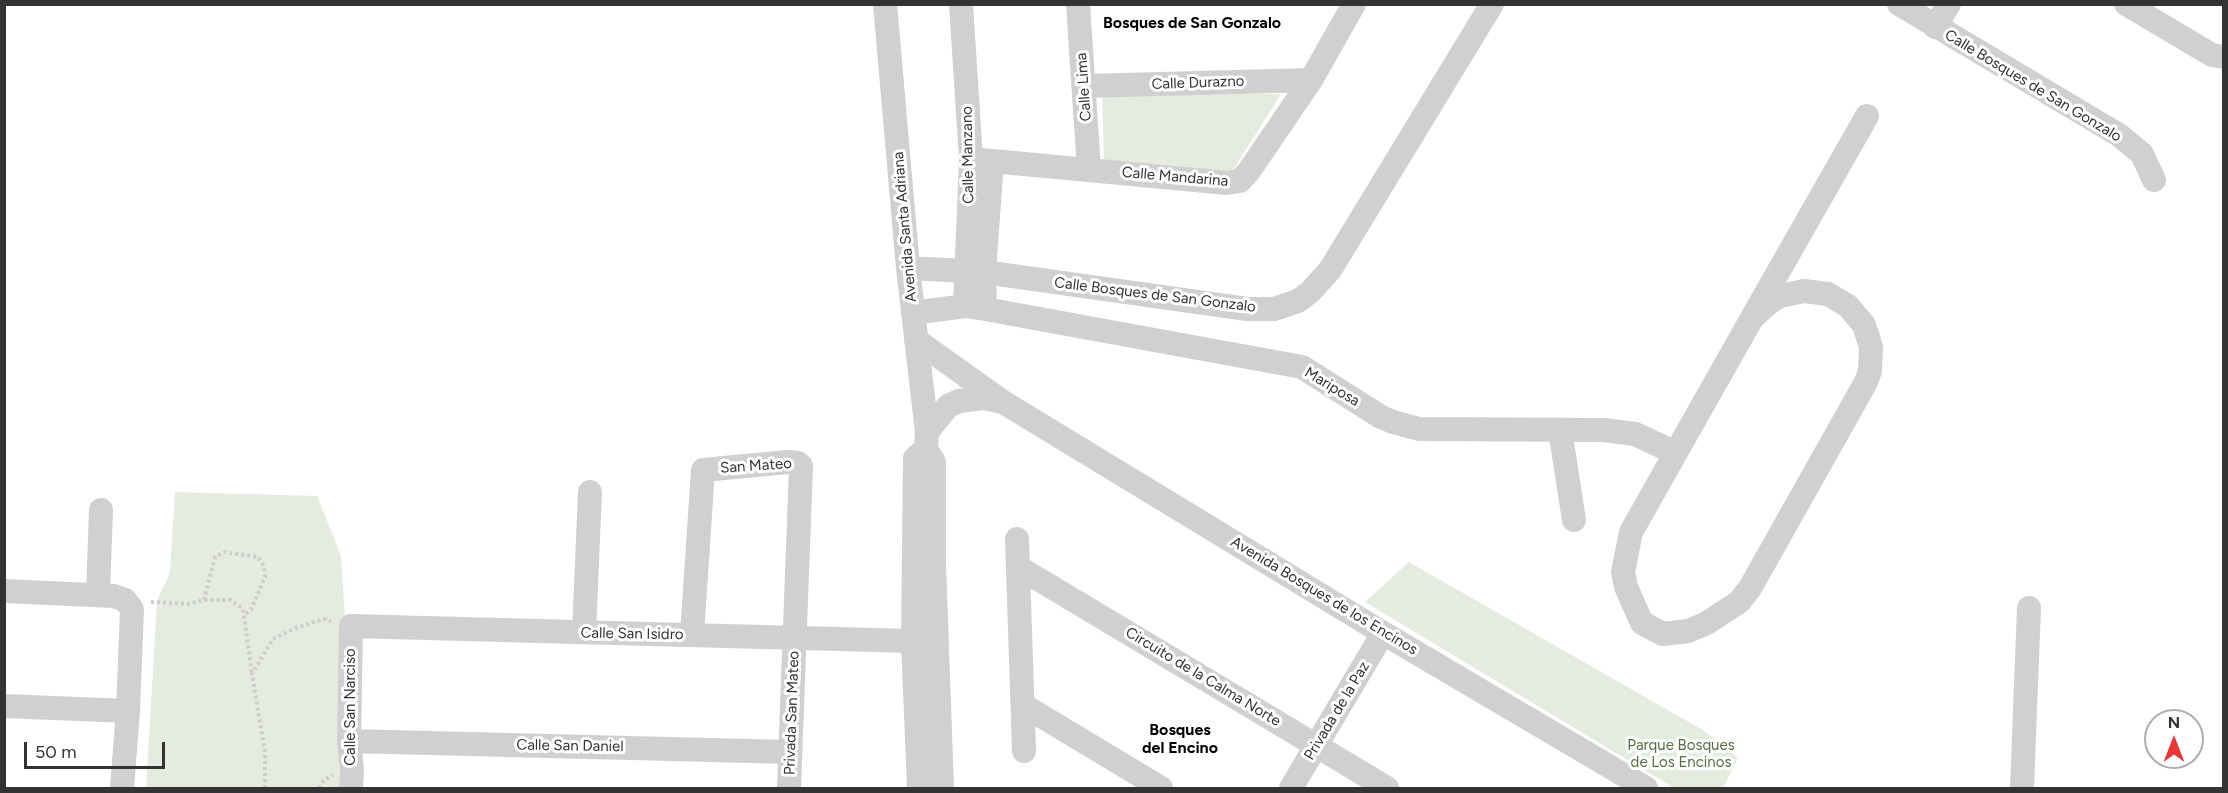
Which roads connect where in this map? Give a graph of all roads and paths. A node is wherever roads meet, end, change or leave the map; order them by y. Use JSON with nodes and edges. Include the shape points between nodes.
{"nodes":[{"id":1,"x":885,"y":4,"type":"edge"},
{"id":2,"x":961,"y":4,"type":"edge"},
{"id":3,"x":1078,"y":4,"type":"edge"},
{"id":4,"x":1354,"y":4,"type":"edge"},
{"id":5,"x":1492,"y":4,"type":"edge"},
{"id":6,"x":1899,"y":4,"type":"edge"},
{"id":7,"x":1949,"y":4,"type":"edge"},
{"id":8,"x":2130,"y":6,"type":"edge"},
{"id":9,"x":1928,"y":16,"type":"edge"},
{"id":10,"x":2218,"y":56,"type":"edge"},
{"id":11,"x":1311,"y":80,"type":"junction"},
{"id":12,"x":1084,"y":86,"type":"junction"},
{"id":13,"x":1867,"y":116,"type":"dead end"},
{"id":14,"x":982,"y":160,"type":"junction"},
{"id":15,"x":1089,"y":170,"type":"junction"},
{"id":16,"x":2154,"y":180,"type":"dead end"},
{"id":17,"x":908,"y":268,"type":"junction"},
{"id":18,"x":976,"y":271,"type":"junction"},
{"id":19,"x":975,"y":308,"type":"junction"},
{"id":20,"x":913,"y":313,"type":"junction"},
{"id":21,"x":1752,"y":318,"type":"junction"},
{"id":22,"x":916,"y":340,"type":"junction"},
{"id":23,"x":1003,"y":402,"type":"junction"},
{"id":24,"x":1560,"y":430,"type":"junction"},
{"id":25,"x":926,"y":441,"type":"junction"},
{"id":26,"x":1676,"y":453,"type":"junction"},
{"id":27,"x":590,"y":492,"type":"dead end"},
{"id":28,"x":101,"y":510,"type":"dead end"},
{"id":29,"x":1574,"y":520,"type":"dead end"},
{"id":30,"x":1017,"y":539,"type":"dead end"},
{"id":31,"x":1018,"y":567,"type":"junction"},
{"id":32,"x":4,"y":591,"type":"edge"},
{"id":33,"x":98,"y":594,"type":"junction"},
{"id":34,"x":204,"y":600,"type":"junction"},
{"id":35,"x":128,"y":605,"type":"junction"},
{"id":36,"x":2029,"y":608,"type":"dead end"},
{"id":37,"x":244,"y":615,"type":"junction"},
{"id":38,"x":351,"y":626,"type":"junction"},
{"id":39,"x":584,"y":632,"type":"junction"},
{"id":40,"x":1383,"y":633,"type":"junction"},
{"id":41,"x":692,"y":635,"type":"junction"},
{"id":42,"x":794,"y":638,"type":"junction"},
{"id":43,"x":913,"y":641,"type":"junction"},
{"id":44,"x":252,"y":674,"type":"junction"},
{"id":45,"x":1023,"y":705,"type":"junction"},
{"id":46,"x":4,"y":706,"type":"edge"},
{"id":47,"x":128,"y":711,"type":"junction"},
{"id":48,"x":349,"y":741,"type":"junction"},
{"id":49,"x":1317,"y":745,"type":"junction"},
{"id":50,"x":1024,"y":751,"type":"dead end"},
{"id":51,"x":790,"y":752,"type":"junction"},
{"id":52,"x":122,"y":789,"type":"edge"},
{"id":53,"x":265,"y":789,"type":"edge"},
{"id":54,"x":351,"y":789,"type":"edge"},
{"id":55,"x":789,"y":789,"type":"edge"},
{"id":56,"x":919,"y":789,"type":"edge"},
{"id":57,"x":942,"y":789,"type":"edge"},
{"id":58,"x":1161,"y":789,"type":"edge"},
{"id":59,"x":1291,"y":789,"type":"edge"},
{"id":60,"x":1387,"y":789,"type":"edge"},
{"id":61,"x":1646,"y":789,"type":"edge"},
{"id":62,"x":2022,"y":789,"type":"edge"}],
"edges":[{"from":1,"to":17,"type":"street","name":"Avenida Santa Adriana"},
{"from":2,"to":14,"type":"street","name":"Calle Manzano"},
{"from":3,"to":12,"type":"street","name":"Calle Lima"},
{"from":4,"to":11,"type":"street","name":"Calle Mandarina"},
{"from":5,"to":18,"type":"street","name":"Calle Bosques de San Gonzalo","via":[[1330,270],[1298,301],[1274,309],[1247,309]]},
{"from":6,"to":9,"type":"street","name":"Calle Bosques de San Gonzalo"},
{"from":7,"to":9,"type":"street"},
{"from":8,"to":10,"type":"street"},
{"from":9,"to":16,"type":"street","name":"Calle Bosques de San Gonzalo","via":[[2119,135],[2142,154]]},
{"from":11,"to":12,"type":"street","name":"Calle Durazno"},
{"from":11,"to":15,"type":"street","name":"Calle Mandarina","via":[[1240,181]]},
{"from":12,"to":15,"type":"street","name":"Calle Lima"},
{"from":13,"to":21,"type":"street"},
{"from":14,"to":15,"type":"street","name":"Calle Mandarina"},
{"from":14,"to":18,"type":"street","name":"Calle Manzano"},
{"from":17,"to":18,"type":"street","name":"Calle Bosques de San Gonzalo"},
{"from":17,"to":20,"type":"street","name":"Avenida Santa Adriana"},
{"from":18,"to":19,"type":"street","name":"Calle Manzano"},
{"from":19,"to":20,"type":"street","name":"Mariposa"},
{"from":19,"to":24,"type":"street","name":"Mariposa","via":[[1302,367],[1381,417],[1419,429]]},
{"from":20,"to":22,"type":"street","name":"Avenida Santa Adriana"},
{"from":21,"to":26,"type":"street"},
{"from":21,"to":26,"type":"street","via":[[1780,296],[1804,291],[1828,294],[1848,306],[1864,325],[1871,347],[1870,371],[1739,602],[1688,631],[1663,634],[1642,623],[1623,573],[1631,532]]},
{"from":22,"to":23,"type":"street","name":"Avenida Bosques de los Encinos"},
{"from":22,"to":25,"type":"street","name":"Avenida Santa Adriana"},
{"from":23,"to":25,"type":"street","name":"Avenida Bosques de los Encinos","via":[[983,398],[948,406]]},
{"from":23,"to":40,"type":"street","name":"Avenida Bosques de los Encinos"},
{"from":24,"to":26,"type":"street","name":"Mariposa","via":[[1635,434]]},
{"from":24,"to":29,"type":"street"},
{"from":25,"to":43,"type":"street","via":[[915,458]]},
{"from":25,"to":57,"type":"street","name":"Avenida Santa Adriana","via":[[934,462]]},
{"from":27,"to":39,"type":"street"},
{"from":28,"to":33,"type":"street"},
{"from":30,"to":31,"type":"street"},
{"from":31,"to":45,"type":"street"},
{"from":31,"to":49,"type":"street","name":"Circuito de la Calma Norte"},
{"from":32,"to":33,"type":"street"},
{"from":33,"to":35,"type":"street","via":[[114,596]]},
{"from":34,"to":35,"type":"path"},
{"from":34,"to":37,"type":"path","via":[[230,600],[243,609]]},
{"from":34,"to":37,"type":"path","via":[[215,556],[225,552],[258,557],[265,577],[251,610]]},
{"from":35,"to":47,"type":"street"},
{"from":36,"to":62,"type":"street"},
{"from":37,"to":44,"type":"path"},
{"from":38,"to":39,"type":"street","name":"Calle San Isidro"},
{"from":38,"to":44,"type":"path","via":[[324,620],[273,639]]},
{"from":38,"to":48,"type":"street","name":"Calle San Narciso"},
{"from":39,"to":41,"type":"street","name":"Calle San Isidro"},
{"from":40,"to":49,"type":"street","name":"Privada de la Paz"},
{"from":40,"to":61,"type":"street","name":"Avenida Bosques de los Encinos"},
{"from":41,"to":42,"type":"street","name":"Calle San Isidro"},
{"from":41,"to":42,"type":"street","name":"San Mateo","via":[[703,470],[794,462],[801,466]]},
{"from":42,"to":43,"type":"street","name":"Calle San Isidro"},
{"from":42,"to":51,"type":"street","name":"Privada San Mateo"},
{"from":43,"to":56,"type":"street"},
{"from":44,"to":53,"type":"path","via":[[265,752]]},
{"from":45,"to":50,"type":"street"},
{"from":45,"to":58,"type":"street"},
{"from":46,"to":47,"type":"street"},
{"from":47,"to":52,"type":"street"},
{"from":48,"to":51,"type":"street","name":"Calle San Daniel"},
{"from":48,"to":54,"type":"street","name":"Calle San Narciso"},
{"from":49,"to":59,"type":"street","name":"Privada de la Paz"},
{"from":49,"to":60,"type":"street","name":"Circuito de la Calma Norte"},
{"from":51,"to":55,"type":"street","name":"Privada San Mateo"}]}
